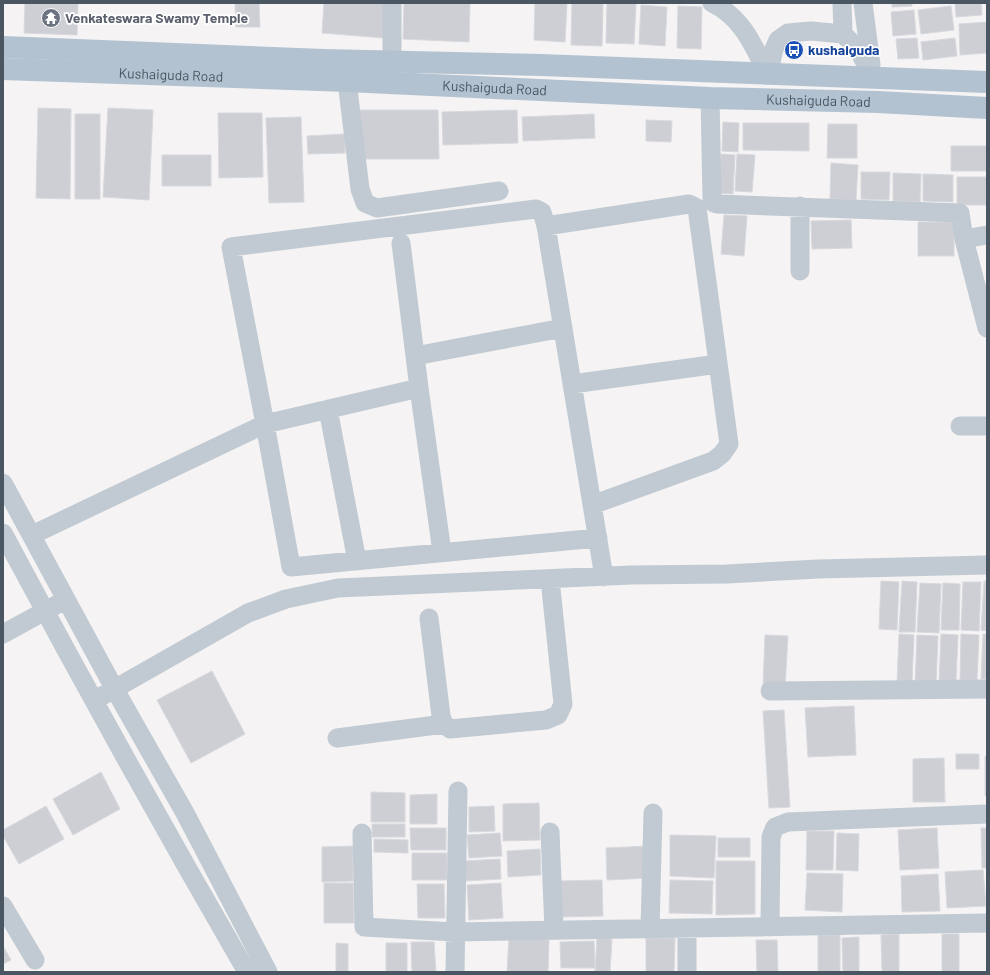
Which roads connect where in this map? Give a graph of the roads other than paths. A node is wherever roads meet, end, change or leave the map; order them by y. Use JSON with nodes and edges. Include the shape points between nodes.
{"nodes":[{"id":1,"x":392,"y":3,"type":"edge"},
{"id":2,"x":712,"y":3,"type":"edge"},
{"id":3,"x":842,"y":3,"type":"edge"},
{"id":4,"x":863,"y":3,"type":"edge"},
{"id":5,"x":843,"y":34,"type":"junction"},
{"id":6,"x":3,"y":46,"type":"edge"},
{"id":7,"x":3,"y":69,"type":"edge"},
{"id":8,"x":392,"y":72,"type":"junction"},
{"id":9,"x":768,"y":75,"type":"junction"},
{"id":10,"x":873,"y":78,"type":"junction"},
{"id":11,"x":346,"y":81,"type":"junction"},
{"id":12,"x":987,"y":82,"type":"edge"},
{"id":13,"x":710,"y":98,"type":"junction"},
{"id":14,"x":987,"y":108,"type":"edge"},
{"id":15,"x":499,"y":191,"type":"dead end"},
{"id":16,"x":800,"y":206,"type":"junction"},
{"id":17,"x":546,"y":226,"type":"junction"},
{"id":18,"x":987,"y":235,"type":"edge"},
{"id":19,"x":964,"y":239,"type":"junction"},
{"id":20,"x":401,"y":242,"type":"dead end"},
{"id":21,"x":800,"y":271,"type":"dead end"},
{"id":22,"x":563,"y":328,"type":"junction"},
{"id":23,"x":987,"y":328,"type":"edge"},
{"id":24,"x":415,"y":356,"type":"junction"},
{"id":25,"x":718,"y":364,"type":"junction"},
{"id":26,"x":572,"y":384,"type":"junction"},
{"id":27,"x":419,"y":388,"type":"junction"},
{"id":28,"x":328,"y":409,"type":"junction"},
{"id":29,"x":266,"y":424,"type":"junction"},
{"id":30,"x":960,"y":426,"type":"dead end"},
{"id":31,"x":987,"y":426,"type":"edge"},
{"id":32,"x":3,"y":483,"type":"edge"},
{"id":33,"x":592,"y":505,"type":"junction"},
{"id":34,"x":3,"y":533,"type":"edge"},
{"id":35,"x":32,"y":535,"type":"junction"},
{"id":36,"x":598,"y":538,"type":"junction"},
{"id":37,"x":442,"y":552,"type":"junction"},
{"id":38,"x":357,"y":560,"type":"junction"},
{"id":39,"x":987,"y":565,"type":"edge"},
{"id":40,"x":604,"y":576,"type":"junction"},
{"id":41,"x":550,"y":579,"type":"junction"},
{"id":42,"x":66,"y":600,"type":"junction"},
{"id":43,"x":45,"y":611,"type":"junction"},
{"id":44,"x":429,"y":618,"type":"dead end"},
{"id":45,"x":3,"y":634,"type":"edge"},
{"id":46,"x":114,"y":688,"type":"junction"},
{"id":47,"x":987,"y":689,"type":"edge"},
{"id":48,"x":770,"y":691,"type":"dead end"},
{"id":49,"x":94,"y":700,"type":"junction"},
{"id":50,"x":444,"y":724,"type":"junction"},
{"id":51,"x":337,"y":738,"type":"dead end"},
{"id":52,"x":458,"y":791,"type":"dead end"},
{"id":53,"x":653,"y":813,"type":"dead end"},
{"id":54,"x":987,"y":814,"type":"edge"},
{"id":55,"x":550,"y":832,"type":"dead end"},
{"id":56,"x":362,"y":833,"type":"dead end"},
{"id":57,"x":3,"y":906,"type":"edge"},
{"id":58,"x":987,"y":923,"type":"edge"},
{"id":59,"x":770,"y":927,"type":"junction"},
{"id":60,"x":650,"y":929,"type":"junction"},
{"id":61,"x":687,"y":929,"type":"junction"},
{"id":62,"x":554,"y":930,"type":"junction"},
{"id":63,"x":455,"y":932,"type":"junction"},
{"id":64,"x":35,"y":960,"type":"dead end"},
{"id":65,"x":267,"y":971,"type":"edge"},
{"id":66,"x":247,"y":972,"type":"edge"},
{"id":67,"x":455,"y":972,"type":"edge"},
{"id":68,"x":687,"y":972,"type":"edge"}],
"edges":[{"from":1,"to":8,"type":"street"},
{"from":2,"to":9,"type":"street","via":[[740,24]]},
{"from":3,"to":5,"type":"street"},
{"from":4,"to":10,"type":"street"},
{"from":5,"to":9,"type":"street","via":[[811,31],[788,33],[778,40]]},
{"from":5,"to":10,"type":"street","via":[[858,49]]},
{"from":6,"to":8,"type":"main road","name":"Kushaiguda Road"},
{"from":7,"to":11,"type":"main road","name":"Kushaiguda Road"},
{"from":8,"to":9,"type":"main road","name":"Kushaiguda Road","via":[[541,65]]},
{"from":8,"to":11,"type":"main road","name":"Kushaiguda Road"},
{"from":8,"to":13,"type":"main road","name":"Kushaiguda Road"},
{"from":9,"to":10,"type":"main road","name":"Kushaiguda Road"},
{"from":10,"to":12,"type":"main road","name":"Kushaiguda Road"},
{"from":11,"to":15,"type":"street","via":[[360,189],[365,203],[377,208]]},
{"from":13,"to":14,"type":"main road","name":"Kushaiguda Road","via":[[878,102]]},
{"from":13,"to":16,"type":"street","via":[[714,203]]},
{"from":16,"to":19,"type":"street","via":[[960,213]]},
{"from":16,"to":21,"type":"street"},
{"from":17,"to":22,"type":"street"},
{"from":17,"to":25,"type":"street","via":[[689,204],[696,208]]},
{"from":17,"to":29,"type":"street","via":[[542,212],[536,209],[231,247]]},
{"from":18,"to":19,"type":"street"},
{"from":19,"to":23,"type":"street"},
{"from":20,"to":24,"type":"street"},
{"from":22,"to":24,"type":"street"},
{"from":22,"to":26,"type":"street"},
{"from":24,"to":27,"type":"street"},
{"from":25,"to":26,"type":"street"},
{"from":25,"to":33,"type":"street","via":[[729,444],[722,454],[714,461]]},
{"from":26,"to":33,"type":"street"},
{"from":27,"to":28,"type":"street"},
{"from":27,"to":37,"type":"street"},
{"from":28,"to":29,"type":"street"},
{"from":28,"to":38,"type":"street"},
{"from":29,"to":35,"type":"street"},
{"from":29,"to":38,"type":"street","via":[[291,567]]},
{"from":30,"to":31,"type":"street"},
{"from":32,"to":35,"type":"street"},
{"from":33,"to":36,"type":"street"},
{"from":34,"to":43,"type":"street"},
{"from":35,"to":42,"type":"street"},
{"from":36,"to":37,"type":"street"},
{"from":36,"to":40,"type":"street"},
{"from":37,"to":38,"type":"street"},
{"from":39,"to":40,"type":"street"},
{"from":40,"to":41,"type":"street"},
{"from":41,"to":46,"type":"street","via":[[338,588],[286,599],[248,613]]},
{"from":41,"to":50,"type":"street","via":[[563,704],[558,715],[546,720],[450,729]]},
{"from":42,"to":43,"type":"street"},
{"from":42,"to":46,"type":"street"},
{"from":43,"to":45,"type":"street"},
{"from":43,"to":49,"type":"street"},
{"from":44,"to":50,"type":"street"},
{"from":46,"to":49,"type":"street"},
{"from":46,"to":65,"type":"street","via":[[185,813]]},
{"from":47,"to":48,"type":"street"},
{"from":49,"to":66,"type":"street"},
{"from":50,"to":51,"type":"street"},
{"from":52,"to":63,"type":"street"},
{"from":53,"to":60,"type":"street"},
{"from":54,"to":59,"type":"street","via":[[788,822],[775,827],[771,837]]},
{"from":55,"to":62,"type":"street"},
{"from":56,"to":63,"type":"street","via":[[364,927]]},
{"from":57,"to":64,"type":"street"},
{"from":58,"to":59,"type":"street"},
{"from":59,"to":61,"type":"street"},
{"from":60,"to":61,"type":"street"},
{"from":60,"to":62,"type":"street"},
{"from":61,"to":68,"type":"street"},
{"from":62,"to":63,"type":"street"},
{"from":63,"to":67,"type":"street"}]}
